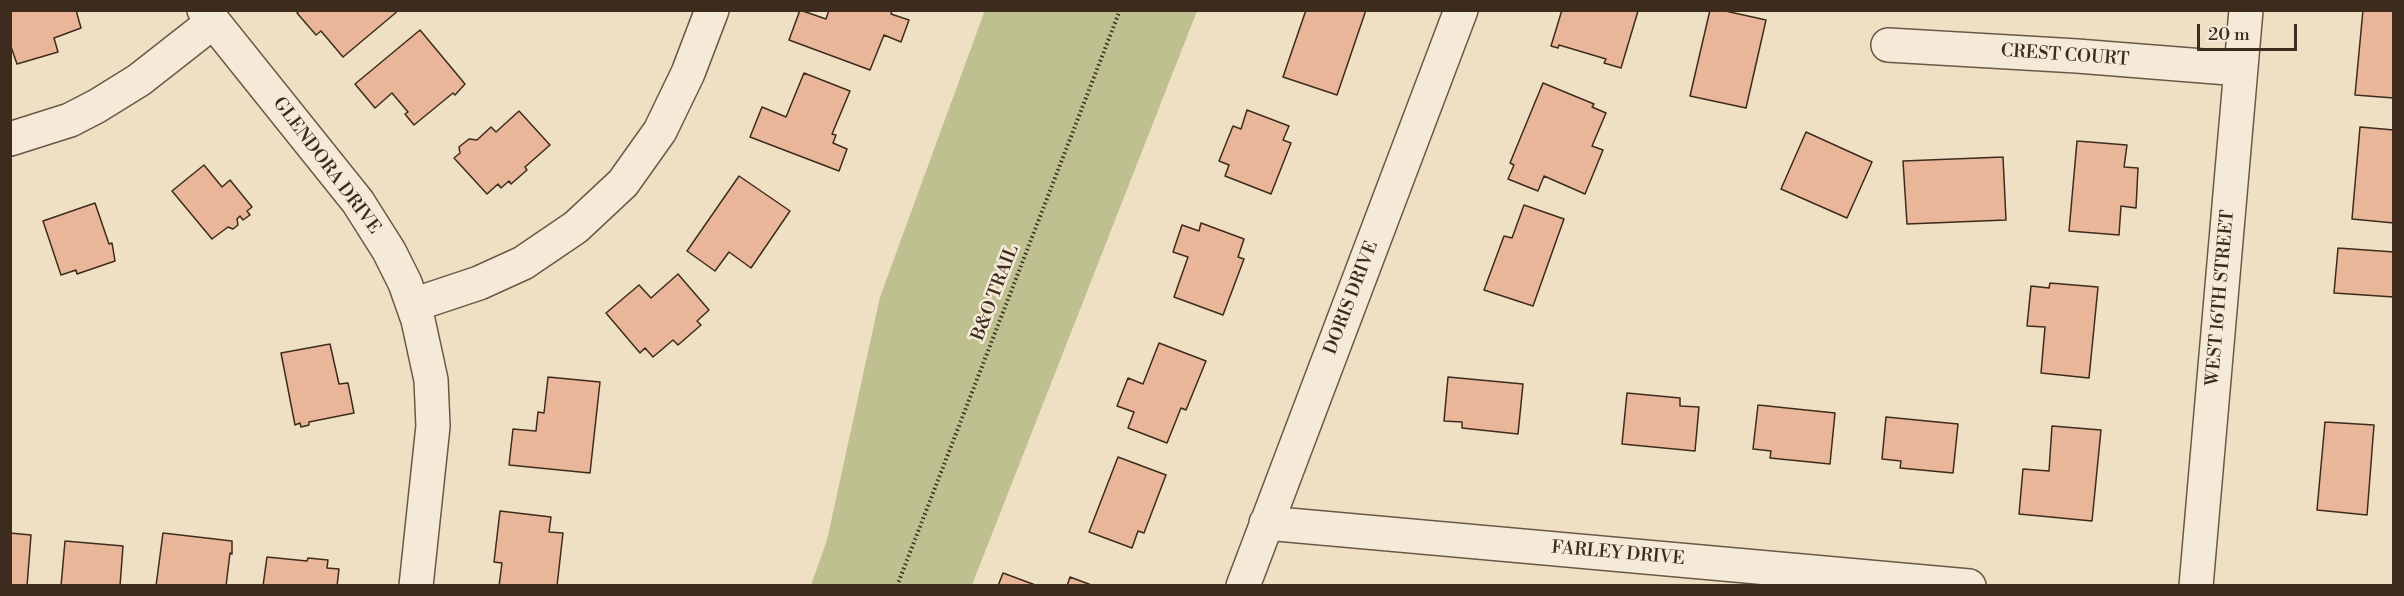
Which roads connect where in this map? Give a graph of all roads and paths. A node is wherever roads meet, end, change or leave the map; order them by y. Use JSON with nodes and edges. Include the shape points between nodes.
{"nodes":[{"id":1,"x":712,"y":10,"type":"edge"},
{"id":2,"x":1120,"y":10,"type":"edge"},
{"id":3,"x":1461,"y":10,"type":"edge"},
{"id":4,"x":2246,"y":10,"type":"edge"},
{"id":5,"x":208,"y":16,"type":"edge"},
{"id":6,"x":1888,"y":45,"type":"dead end"},
{"id":7,"x":2241,"y":69,"type":"junction"},
{"id":8,"x":10,"y":139,"type":"edge"},
{"id":9,"x":413,"y":305,"type":"junction"},
{"id":10,"x":1266,"y":523,"type":"junction"},
{"id":11,"x":416,"y":585,"type":"edge"},
{"id":12,"x":897,"y":585,"type":"edge"},
{"id":13,"x":1243,"y":585,"type":"edge"},
{"id":14,"x":1970,"y":585,"type":"edge"},
{"id":15,"x":2196,"y":585,"type":"edge"}],
"edges":[{"from":1,"to":9,"type":"street","via":[[660,131],[623,183],[576,227],[523,263],[479,284]]},
{"from":2,"to":12,"type":"path","name":"B&O TRAIL"},
{"from":3,"to":10,"type":"street","name":"DORIS DRIVE"},
{"from":4,"to":7,"type":"street","name":"WEST 16TH STREET"},
{"from":5,"to":8,"type":"street","via":[[139,80],[70,120]]},
{"from":5,"to":9,"type":"street","name":"GLENDORA DRIVE","via":[[358,202],[395,262]]},
{"from":6,"to":7,"type":"street","name":"CREST COURT"},
{"from":7,"to":15,"type":"street","name":"WEST 16TH STREET"},
{"from":9,"to":11,"type":"street","name":"GLENDORA DRIVE","via":[[431,380],[433,426]]},
{"from":10,"to":13,"type":"street","name":"DORIS DRIVE"},
{"from":10,"to":14,"type":"street","name":"FARLEY DRIVE"}]}
